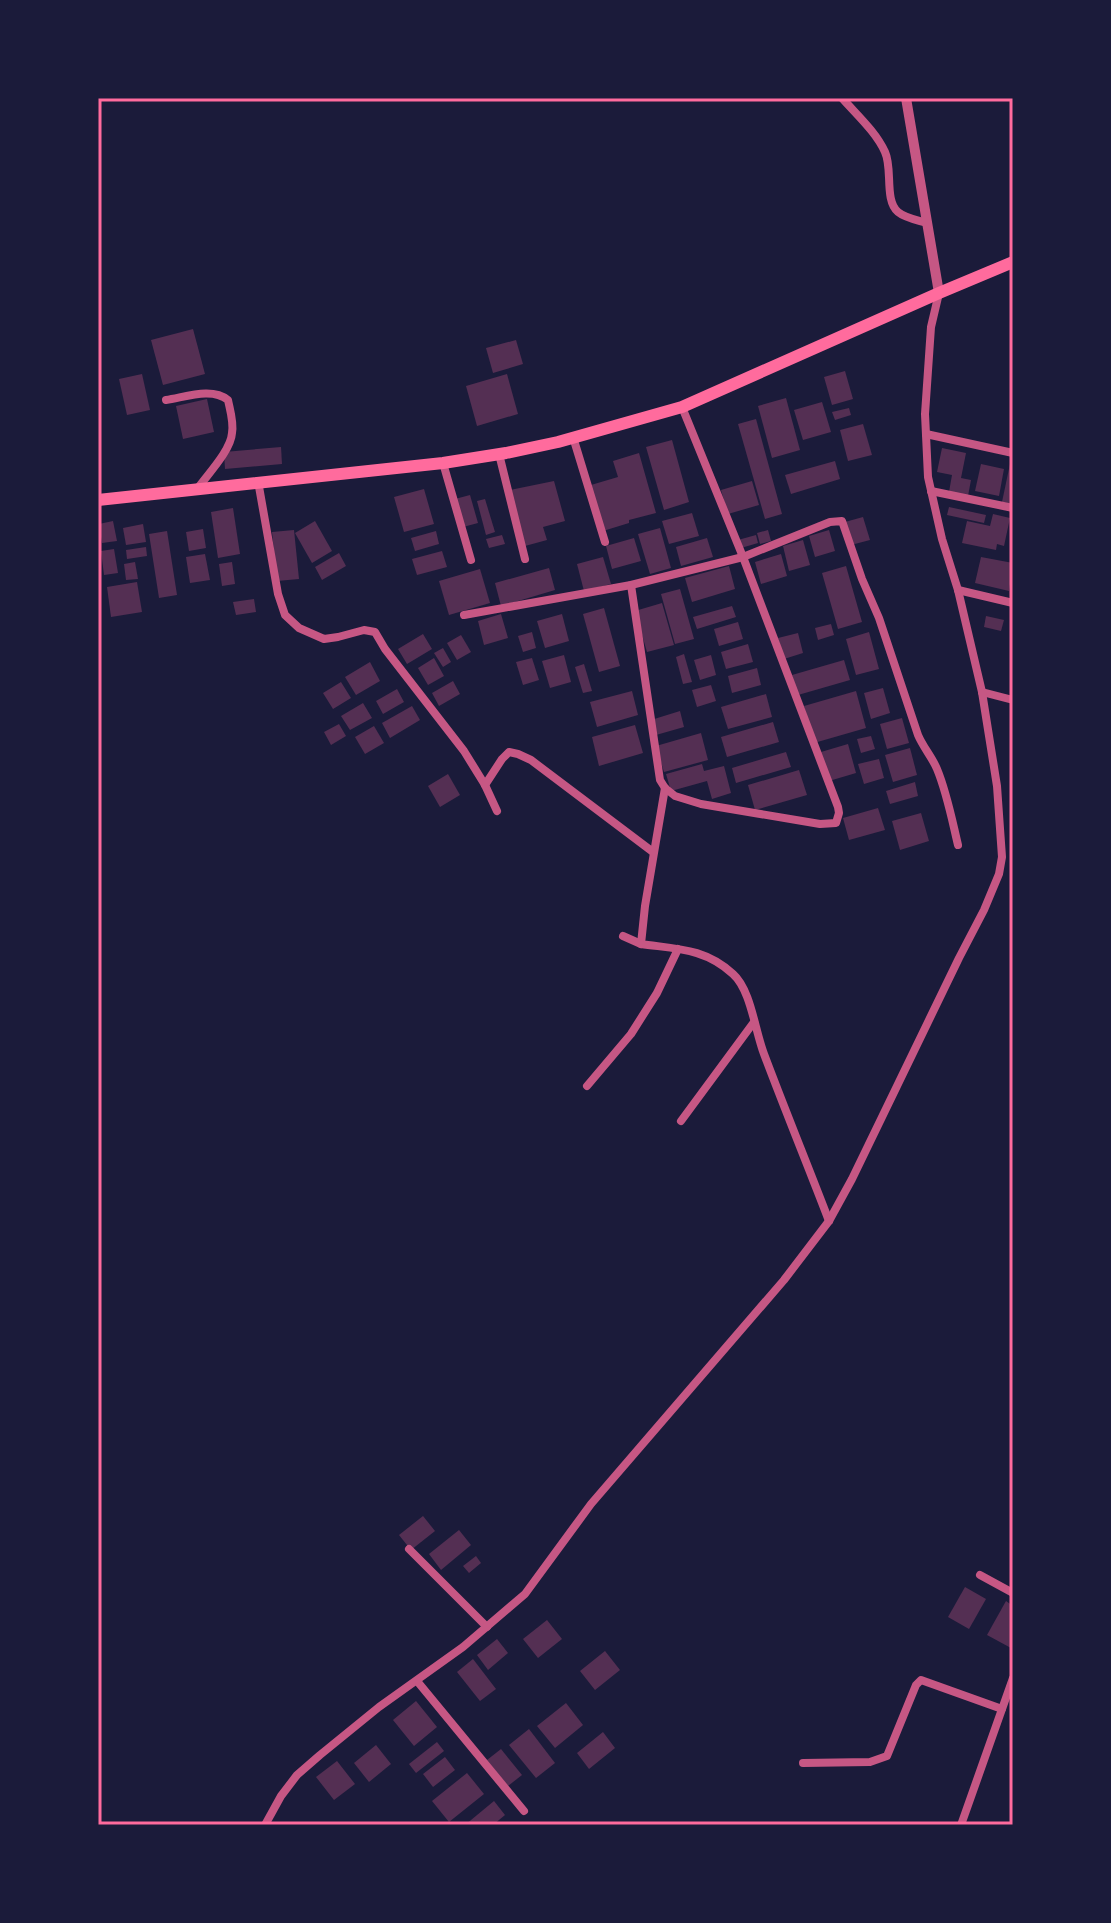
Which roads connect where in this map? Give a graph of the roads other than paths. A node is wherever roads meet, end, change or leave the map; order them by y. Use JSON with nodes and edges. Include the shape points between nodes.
{"nodes":[{"id":1,"x":842,"y":98,"type":"edge"},
{"id":2,"x":906,"y":98,"type":"edge"},
{"id":3,"x":927,"y":223,"type":"junction"},
{"id":4,"x":1013,"y":262,"type":"edge"},
{"id":5,"x":939,"y":293,"type":"junction"},
{"id":6,"x":166,"y":400,"type":"dead end"},
{"id":7,"x":682,"y":407,"type":"junction"},
{"id":8,"x":926,"y":434,"type":"junction"},
{"id":9,"x":573,"y":437,"type":"junction"},
{"id":10,"x":1013,"y":453,"type":"edge"},
{"id":11,"x":499,"y":454,"type":"junction"},
{"id":12,"x":443,"y":463,"type":"junction"},
{"id":13,"x":258,"y":481,"type":"junction"},
{"id":14,"x":198,"y":488,"type":"junction"},
{"id":15,"x":931,"y":491,"type":"junction"},
{"id":16,"x":98,"y":500,"type":"edge"},
{"id":17,"x":1013,"y":508,"type":"edge"},
{"id":18,"x":605,"y":542,"type":"dead end"},
{"id":19,"x":743,"y":557,"type":"junction"},
{"id":20,"x":525,"y":559,"type":"dead end"},
{"id":21,"x":471,"y":560,"type":"dead end"},
{"id":22,"x":631,"y":585,"type":"junction"},
{"id":23,"x":958,"y":590,"type":"junction"},
{"id":24,"x":1013,"y":603,"type":"edge"},
{"id":25,"x":464,"y":615,"type":"dead end"},
{"id":26,"x":982,"y":692,"type":"junction"},
{"id":27,"x":1013,"y":700,"type":"edge"},
{"id":28,"x":485,"y":785,"type":"junction"},
{"id":29,"x":665,"y":788,"type":"junction"},
{"id":30,"x":497,"y":811,"type":"dead end"},
{"id":31,"x":958,"y":845,"type":"dead end"},
{"id":32,"x":653,"y":852,"type":"junction"},
{"id":33,"x":623,"y":936,"type":"dead end"},
{"id":34,"x":641,"y":944,"type":"junction"},
{"id":35,"x":678,"y":949,"type":"junction"},
{"id":36,"x":754,"y":1022,"type":"junction"},
{"id":37,"x":587,"y":1086,"type":"dead end"},
{"id":38,"x":681,"y":1121,"type":"dead end"},
{"id":39,"x":829,"y":1221,"type":"junction"},
{"id":40,"x":409,"y":1549,"type":"dead end"},
{"id":41,"x":980,"y":1575,"type":"dead end"},
{"id":42,"x":1013,"y":1593,"type":"edge"},
{"id":43,"x":487,"y":1627,"type":"junction"},
{"id":44,"x":1013,"y":1678,"type":"edge"},
{"id":45,"x":417,"y":1681,"type":"junction"},
{"id":46,"x":1002,"y":1709,"type":"junction"},
{"id":47,"x":803,"y":1763,"type":"dead end"},
{"id":48,"x":524,"y":1811,"type":"dead end"},
{"id":49,"x":265,"y":1825,"type":"edge"},
{"id":50,"x":961,"y":1825,"type":"edge"}],
"edges":[{"from":1,"to":3,"type":"street","via":[[884,150],[895,209]]},
{"from":2,"to":3,"type":"street"},
{"from":3,"to":5,"type":"street"},
{"from":4,"to":5,"type":"main road"},
{"from":5,"to":7,"type":"main road"},
{"from":5,"to":8,"type":"street","via":[[931,327]]},
{"from":6,"to":14,"type":"street","via":[[211,393],[228,400],[232,437]]},
{"from":7,"to":9,"type":"main road"},
{"from":7,"to":19,"type":"street"},
{"from":8,"to":10,"type":"street"},
{"from":8,"to":15,"type":"street"},
{"from":9,"to":11,"type":"main road"},
{"from":9,"to":18,"type":"street"},
{"from":11,"to":12,"type":"main road"},
{"from":11,"to":20,"type":"street"},
{"from":12,"to":13,"type":"main road"},
{"from":12,"to":21,"type":"street"},
{"from":13,"to":14,"type":"main road"},
{"from":13,"to":28,"type":"street","via":[[285,615],[324,639],[372,630]]},
{"from":14,"to":16,"type":"main road"},
{"from":15,"to":17,"type":"street"},
{"from":15,"to":23,"type":"street"},
{"from":19,"to":22,"type":"street"},
{"from":19,"to":29,"type":"street","via":[[839,818],[820,824],[716,807],[675,796]]},
{"from":19,"to":31,"type":"street","via":[[830,522],[845,525],[918,735],[936,765]]},
{"from":22,"to":25,"type":"street"},
{"from":22,"to":29,"type":"street"},
{"from":23,"to":24,"type":"street"},
{"from":23,"to":26,"type":"street"},
{"from":26,"to":27,"type":"street"},
{"from":26,"to":39,"type":"street","via":[[997,786],[999,874]]},
{"from":28,"to":30,"type":"street"},
{"from":28,"to":32,"type":"street","via":[[509,752],[518,754]]},
{"from":29,"to":32,"type":"street"},
{"from":32,"to":34,"type":"street"},
{"from":33,"to":34,"type":"street"},
{"from":34,"to":35,"type":"street"},
{"from":35,"to":36,"type":"street","via":[[711,957],[736,976]]},
{"from":35,"to":37,"type":"street","via":[[631,1034]]},
{"from":36,"to":38,"type":"street"},
{"from":36,"to":39,"type":"street"},
{"from":39,"to":43,"type":"street","via":[[591,1504],[525,1594]]},
{"from":40,"to":43,"type":"street"},
{"from":41,"to":42,"type":"street"},
{"from":43,"to":45,"type":"street"},
{"from":44,"to":46,"type":"street"},
{"from":45,"to":48,"type":"street"},
{"from":45,"to":49,"type":"street","via":[[297,1775]]},
{"from":46,"to":47,"type":"street","via":[[921,1680],[887,1756],[870,1762]]},
{"from":46,"to":50,"type":"street"}]}
